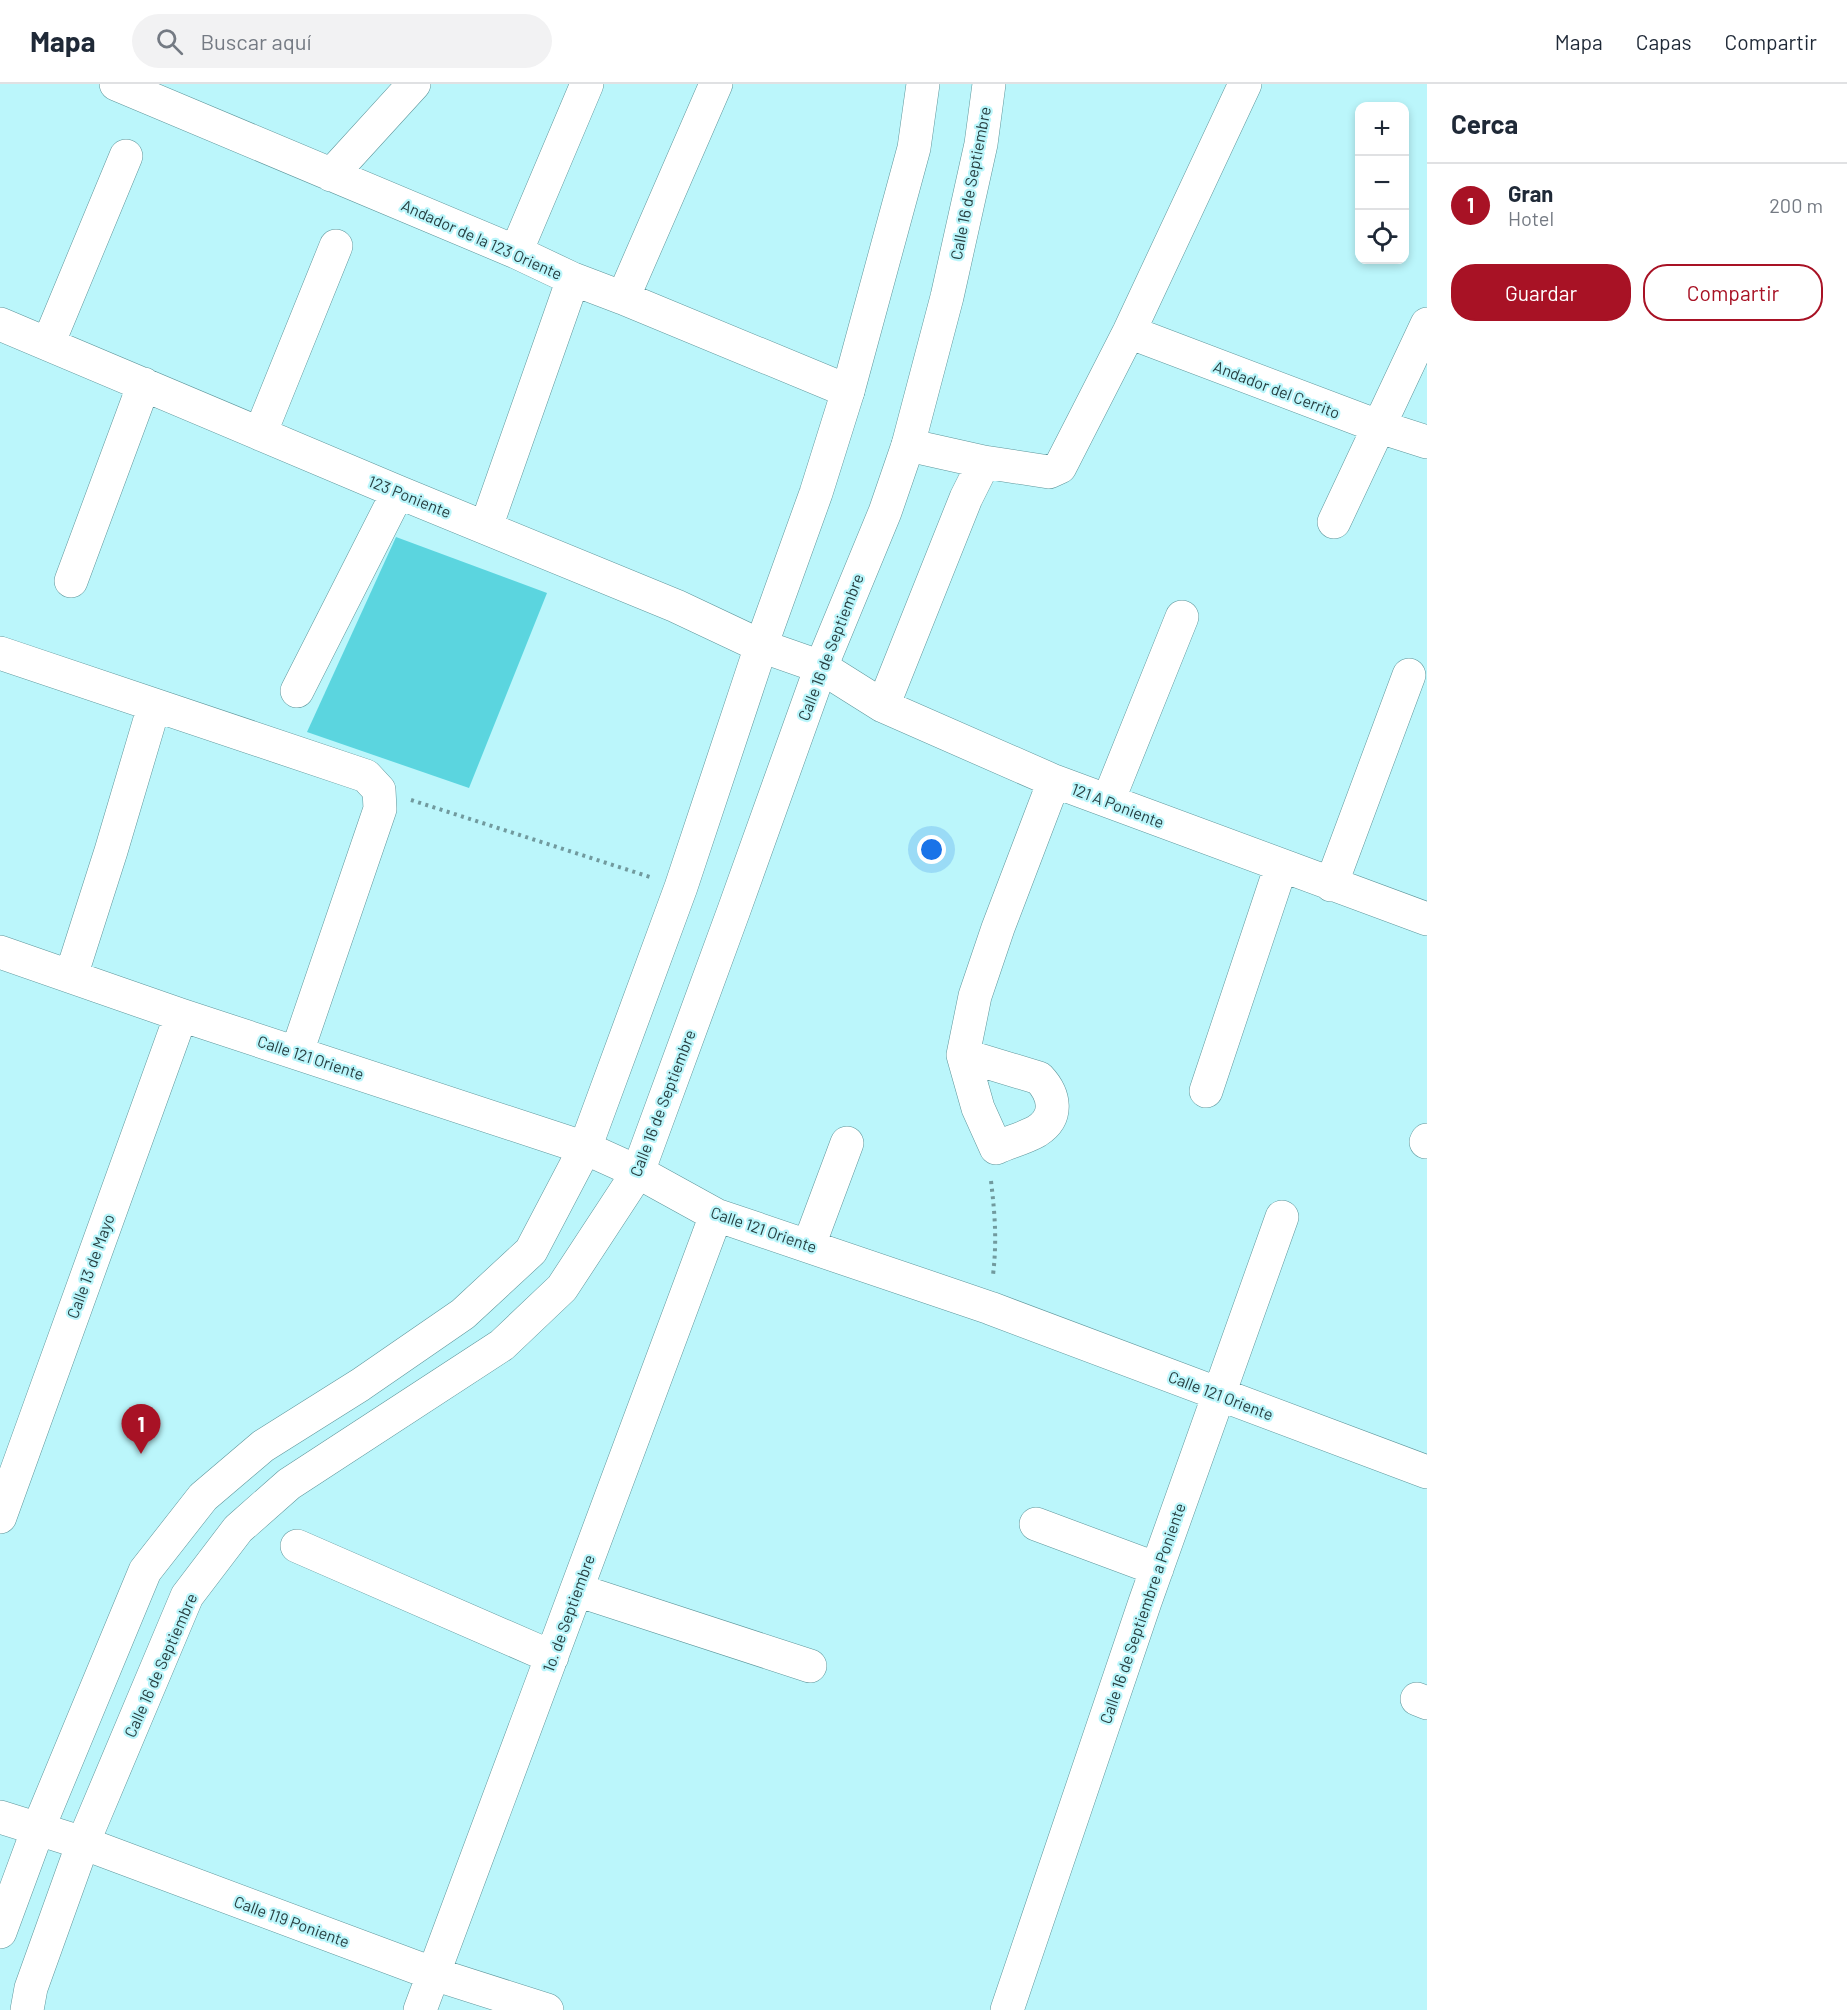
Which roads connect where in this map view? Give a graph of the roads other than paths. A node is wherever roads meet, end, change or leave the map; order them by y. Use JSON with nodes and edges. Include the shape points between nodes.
{"nodes":[{"id":1,"x":116,"y":84,"type":"edge"},
{"id":2,"x":414,"y":84,"type":"edge"},
{"id":3,"x":587,"y":84,"type":"edge"},
{"id":4,"x":716,"y":84,"type":"edge"},
{"id":5,"x":923,"y":84,"type":"edge"},
{"id":6,"x":988,"y":84,"type":"edge"},
{"id":7,"x":1245,"y":84,"type":"edge"},
{"id":8,"x":126,"y":156,"type":"dead end"},
{"id":9,"x":331,"y":175,"type":"junction"},
{"id":10,"x":336,"y":246,"type":"dead end"},
{"id":11,"x":516,"y":252,"type":"junction"},
{"id":12,"x":573,"y":279,"type":"junction"},
{"id":13,"x":623,"y":298,"type":"junction"},
{"id":14,"x":0,"y":324,"type":"edge"},
{"id":15,"x":1427,"y":324,"type":"edge"},
{"id":16,"x":1129,"y":332,"type":"junction"},
{"id":17,"x":48,"y":344,"type":"junction"},
{"id":18,"x":144,"y":384,"type":"junction"},
{"id":19,"x":848,"y":392,"type":"junction"},
{"id":20,"x":1380,"y":427,"type":"junction"},
{"id":21,"x":260,"y":434,"type":"junction"},
{"id":22,"x":1427,"y":442,"type":"edge"},
{"id":23,"x":908,"y":445,"type":"junction"},
{"id":24,"x":984,"y":462,"type":"junction"},
{"id":25,"x":398,"y":492,"type":"junction"},
{"id":26,"x":1334,"y":522,"type":"dead end"},
{"id":27,"x":486,"y":527,"type":"junction"},
{"id":28,"x":70,"y":581,"type":"dead end"},
{"id":29,"x":1182,"y":616,"type":"dead end"},
{"id":30,"x":761,"y":646,"type":"junction"},
{"id":31,"x":0,"y":653,"type":"edge"},
{"id":32,"x":821,"y":667,"type":"junction"},
{"id":33,"x":1408,"y":675,"type":"dead end"},
{"id":34,"x":297,"y":691,"type":"dead end"},
{"id":35,"x":154,"y":706,"type":"junction"},
{"id":36,"x":884,"y":706,"type":"junction"},
{"id":37,"x":1054,"y":781,"type":"junction"},
{"id":38,"x":1108,"y":801,"type":"junction"},
{"id":39,"x":1281,"y":866,"type":"junction"},
{"id":40,"x":1331,"y":885,"type":"junction"},
{"id":41,"x":1427,"y":919,"type":"edge"},
{"id":42,"x":0,"y":952,"type":"edge"},
{"id":43,"x":70,"y":976,"type":"junction"},
{"id":44,"x":181,"y":1015,"type":"junction"},
{"id":45,"x":297,"y":1052,"type":"junction"},
{"id":46,"x":963,"y":1055,"type":"junction"},
{"id":47,"x":1206,"y":1091,"type":"dead end"},
{"id":48,"x":847,"y":1143,"type":"dead end"},
{"id":49,"x":585,"y":1148,"type":"junction"},
{"id":50,"x":638,"y":1172,"type":"junction"},
{"id":51,"x":716,"y":1215,"type":"junction"},
{"id":52,"x":1282,"y":1217,"type":"dead end"},
{"id":53,"x":809,"y":1245,"type":"junction"},
{"id":54,"x":1218,"y":1394,"type":"junction"},
{"id":55,"x":1425,"y":1464,"type":"edge"},
{"id":56,"x":0,"y":1517,"type":"edge"},
{"id":57,"x":1036,"y":1524,"type":"dead end"},
{"id":58,"x":297,"y":1546,"type":"dead end"},
{"id":59,"x":1157,"y":1569,"type":"junction"},
{"id":60,"x":577,"y":1590,"type":"junction"},
{"id":61,"x":552,"y":1657,"type":"junction"},
{"id":62,"x":810,"y":1666,"type":"dead end"},
{"id":63,"x":0,"y":1817,"type":"edge"},
{"id":64,"x":38,"y":1829,"type":"junction"},
{"id":65,"x":83,"y":1843,"type":"junction"},
{"id":66,"x":0,"y":1932,"type":"edge"},
{"id":67,"x":434,"y":1974,"type":"junction"},
{"id":68,"x":27,"y":2010,"type":"edge"},
{"id":69,"x":420,"y":2010,"type":"edge"},
{"id":70,"x":547,"y":2010,"type":"edge"},
{"id":71,"x":1007,"y":2010,"type":"edge"}],
"edges":[{"from":1,"to":9,"type":"street","name":"Andador de la 123 Oriente"},
{"from":2,"to":9,"type":"street"},
{"from":3,"to":11,"type":"street"},
{"from":4,"to":13,"type":"street"},
{"from":5,"to":19,"type":"street","via":[[914,148]]},
{"from":6,"to":23,"type":"street","name":"Calle 16 de Septiembre","via":[[981,144]]},
{"from":7,"to":16,"type":"street"},
{"from":8,"to":17,"type":"street"},
{"from":9,"to":11,"type":"street","name":"Andador de la 123 Oriente"},
{"from":10,"to":21,"type":"street"},
{"from":11,"to":12,"type":"street","name":"Andador de la 123 Oriente"},
{"from":12,"to":13,"type":"street","name":"Andador de la 123 Oriente"},
{"from":12,"to":27,"type":"street"},
{"from":13,"to":19,"type":"street","name":"Andador de la 123 Oriente"},
{"from":14,"to":17,"type":"street","name":"123 Poniente"},
{"from":15,"to":20,"type":"street"},
{"from":16,"to":20,"type":"street","name":"Andador del Cerrito"},
{"from":16,"to":24,"type":"street","via":[[1060,467],[1049,472]]},
{"from":17,"to":18,"type":"street","name":"123 Poniente"},
{"from":18,"to":21,"type":"street","name":"123 Poniente"},
{"from":18,"to":28,"type":"street"},
{"from":19,"to":30,"type":"street"},
{"from":20,"to":22,"type":"street","name":"Andador del Cerrito"},
{"from":20,"to":26,"type":"street"},
{"from":21,"to":25,"type":"street","name":"123 Poniente"},
{"from":23,"to":24,"type":"street"},
{"from":23,"to":32,"type":"street","name":"Calle 16 de Septiembre","via":[[885,512]]},
{"from":24,"to":36,"type":"street","via":[[966,498]]},
{"from":25,"to":27,"type":"street","name":"123 Poniente"},
{"from":25,"to":34,"type":"street"},
{"from":27,"to":30,"type":"street","name":"123 Poniente"},
{"from":29,"to":38,"type":"street"},
{"from":30,"to":32,"type":"street","name":"123 Poniente"},
{"from":30,"to":49,"type":"street","via":[[681,887]]},
{"from":31,"to":35,"type":"street"},
{"from":32,"to":36,"type":"street","name":"121 A Poniente"},
{"from":32,"to":50,"type":"street","name":"Calle 16 de Septiembre"},
{"from":33,"to":40,"type":"street"},
{"from":35,"to":43,"type":"street"},
{"from":35,"to":45,"type":"street","via":[[366,776],[379,790],[380,809]]},
{"from":36,"to":37,"type":"street","name":"121 A Poniente"},
{"from":37,"to":38,"type":"street","name":"121 A Poniente"},
{"from":37,"to":46,"type":"street","via":[[975,996]]},
{"from":38,"to":39,"type":"street","name":"121 A Poniente"},
{"from":39,"to":40,"type":"street","name":"121 A Poniente"},
{"from":39,"to":47,"type":"street"},
{"from":40,"to":41,"type":"street","name":"121 A Poniente"},
{"from":42,"to":43,"type":"street","name":"Calle 121 Oriente"},
{"from":43,"to":44,"type":"street","name":"Calle 121 Oriente"},
{"from":44,"to":45,"type":"street","name":"Calle 121 Oriente"},
{"from":44,"to":56,"type":"street","name":"Calle 13 de Mayo"},
{"from":45,"to":49,"type":"street","name":"Calle 121 Oriente"},
{"from":46,"to":46,"type":"street","via":[[1039,1078],[1053,1100],[1052,1116],[1038,1131],[996,1148],[978,1108]]},
{"from":48,"to":53,"type":"street"},
{"from":49,"to":50,"type":"street","name":"Calle 121 Oriente"},
{"from":49,"to":64,"type":"street","via":[[531,1251],[463,1314],[264,1446],[203,1497],[145,1571]]},
{"from":50,"to":51,"type":"street","name":"Calle 121 Oriente"},
{"from":50,"to":65,"type":"street","name":"Calle 16 de Septiembre","via":[[562,1288],[502,1345],[289,1484],[238,1529],[187,1596]]},
{"from":51,"to":53,"type":"street","name":"Calle 121 Oriente"},
{"from":51,"to":60,"type":"street","name":"1o. de Septiembre"},
{"from":52,"to":54,"type":"street","name":"Calle 16 de Septiembre a Poniente"},
{"from":53,"to":54,"type":"street","name":"Calle 121 Oriente"},
{"from":54,"to":55,"type":"street","name":"Calle 121 Oriente"},
{"from":54,"to":59,"type":"street","name":"Calle 16 de Septiembre a Poniente"},
{"from":57,"to":59,"type":"street"},
{"from":58,"to":61,"type":"street"},
{"from":59,"to":71,"type":"street","name":"Calle 16 de Septiembre a Poniente"},
{"from":60,"to":61,"type":"street","name":"1o. de Septiembre"},
{"from":60,"to":62,"type":"street"},
{"from":61,"to":67,"type":"street","name":"1o. de Septiembre"},
{"from":63,"to":64,"type":"street","name":"Calle 119 Poniente"},
{"from":64,"to":65,"type":"street","name":"Calle 119 Poniente"},
{"from":64,"to":66,"type":"street"},
{"from":65,"to":67,"type":"street","name":"Calle 119 Poniente"},
{"from":65,"to":68,"type":"street","name":"Calle 16 de Septiembre","via":[[31,1988]]},
{"from":67,"to":69,"type":"street","name":"1o. de Septiembre"},
{"from":67,"to":70,"type":"street","name":"Calle 119 Poniente"}]}
